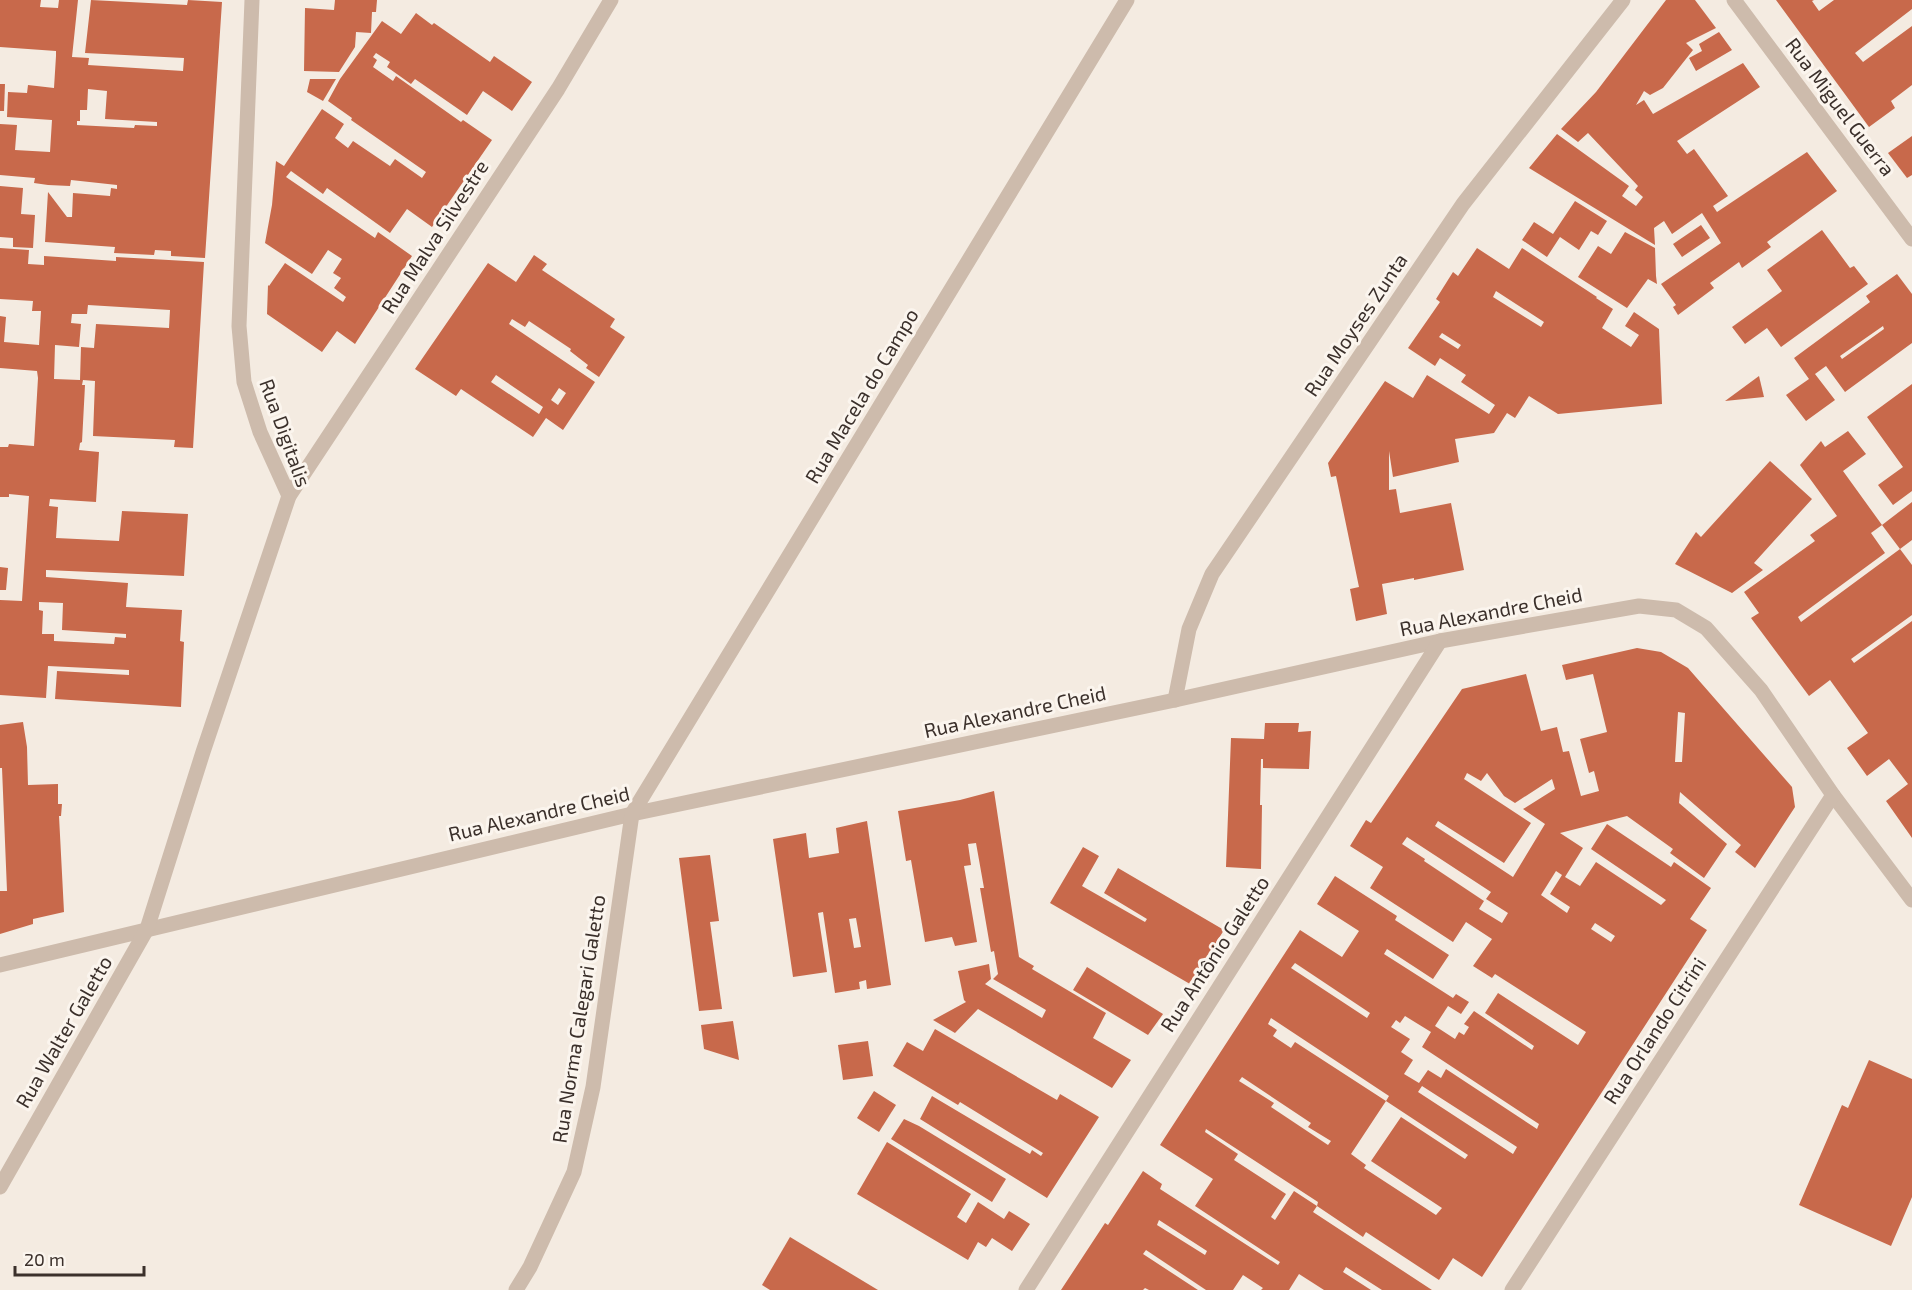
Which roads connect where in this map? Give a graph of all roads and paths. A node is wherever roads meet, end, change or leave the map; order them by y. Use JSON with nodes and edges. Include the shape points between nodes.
{"nodes":[{"id":1,"x":252,"y":0,"type":"edge"},
{"id":2,"x":611,"y":0,"type":"edge"},
{"id":3,"x":1127,"y":0,"type":"edge"},
{"id":4,"x":1623,"y":0,"type":"edge"},
{"id":5,"x":1734,"y":0,"type":"edge"},
{"id":6,"x":1912,"y":239,"type":"edge"},
{"id":7,"x":289,"y":496,"type":"junction"},
{"id":8,"x":1440,"y":641,"type":"junction"},
{"id":9,"x":1174,"y":700,"type":"junction"},
{"id":10,"x":1833,"y":795,"type":"junction"},
{"id":11,"x":632,"y":814,"type":"junction"},
{"id":12,"x":1912,"y":900,"type":"edge"},
{"id":13,"x":147,"y":929,"type":"junction"},
{"id":14,"x":0,"y":965,"type":"edge"},
{"id":15,"x":0,"y":1187,"type":"edge"},
{"id":16,"x":516,"y":1290,"type":"edge"},
{"id":17,"x":1026,"y":1290,"type":"edge"},
{"id":18,"x":1512,"y":1290,"type":"edge"}],
"edges":[{"from":1,"to":7,"type":"street","name":"Rua Digitalis","via":[[239,326],[244,382],[260,432]]},
{"from":2,"to":7,"type":"street","name":"Rua Malva Silvestre","via":[[558,89]]},
{"from":3,"to":11,"type":"street","name":"Rua Macela do Campo"},
{"from":4,"to":9,"type":"street","name":"Rua Moyses Zunta","via":[[1463,204],[1212,574],[1189,629]]},
{"from":5,"to":6,"type":"street","name":"Rua Miguel Guerra"},
{"from":7,"to":13,"type":"street","name":"Rua Digitalis"},
{"from":8,"to":9,"type":"street","name":"Rua Alexandre Cheid"},
{"from":8,"to":10,"type":"street","name":"Rua Alexandre Cheid","via":[[1639,606],[1676,610],[1706,628],[1761,690]]},
{"from":8,"to":17,"type":"street","name":"Rua Antônio Galetto"},
{"from":9,"to":11,"type":"street","name":"Rua Alexandre Cheid"},
{"from":10,"to":12,"type":"street","name":"Rua Alexandre Cheid"},
{"from":10,"to":18,"type":"street","name":"Rua Orlando Citrini"},
{"from":11,"to":13,"type":"street","name":"Rua Alexandre Cheid"},
{"from":11,"to":16,"type":"street","name":"Rua Norma Calegari Galetto","via":[[593,1087],[574,1172]]},
{"from":13,"to":14,"type":"street","name":"Rua Alexandre Cheid"},
{"from":13,"to":15,"type":"street","name":"Rua Walter Galetto"}]}
